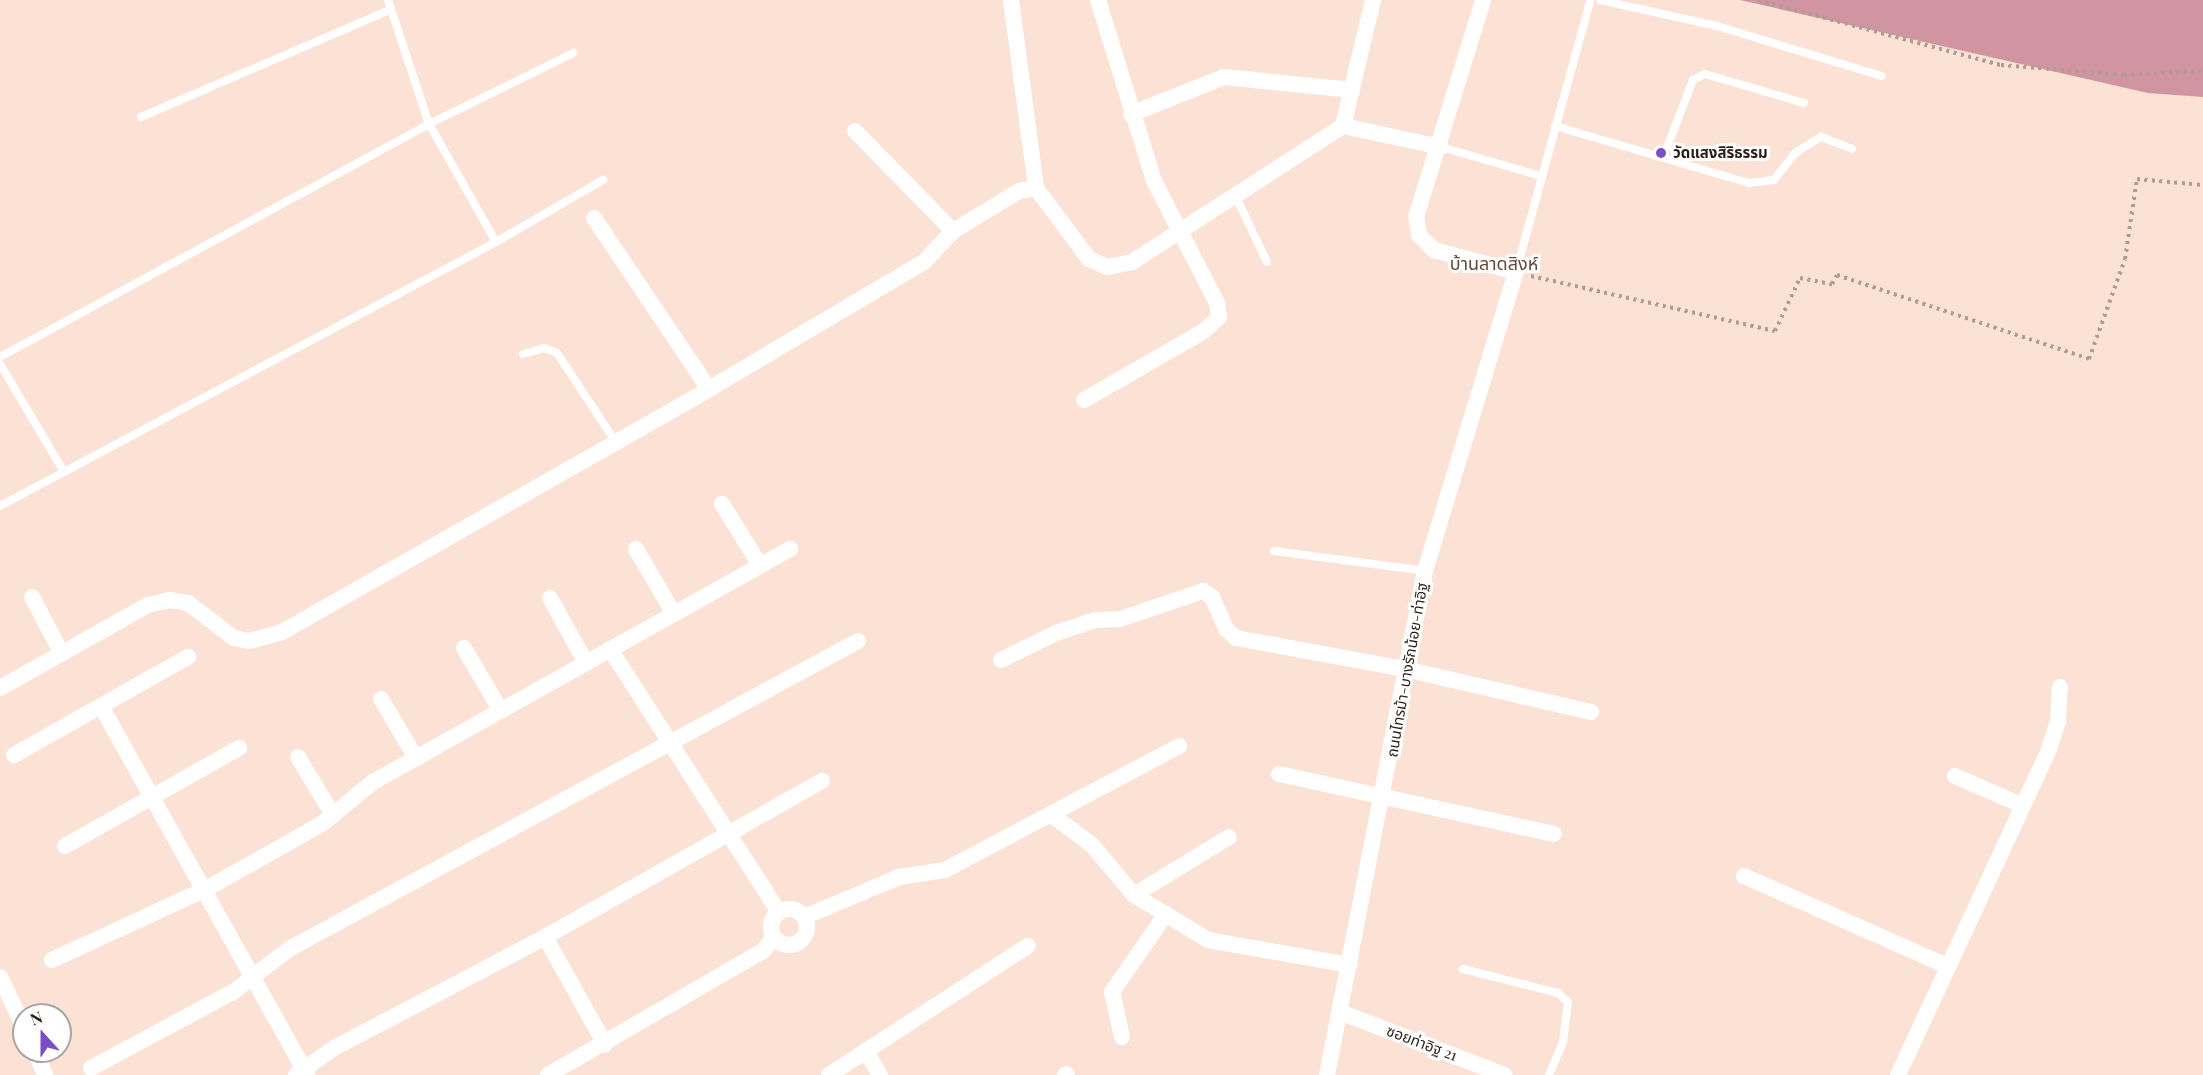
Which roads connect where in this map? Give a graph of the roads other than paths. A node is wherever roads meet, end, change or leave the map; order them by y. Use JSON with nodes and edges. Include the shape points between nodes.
{"nodes":[{"id":1,"x":388,"y":0,"type":"edge"},
{"id":2,"x":1011,"y":0,"type":"edge"},
{"id":3,"x":1098,"y":0,"type":"edge"},
{"id":4,"x":1373,"y":0,"type":"edge"},
{"id":5,"x":1483,"y":0,"type":"edge"},
{"id":6,"x":1600,"y":0,"type":"edge"},
{"id":7,"x":1590,"y":2,"type":"dead end"},
{"id":8,"x":389,"y":10,"type":"junction"},
{"id":9,"x":573,"y":53,"type":"dead end"},
{"id":10,"x":1882,"y":76,"type":"dead end"},
{"id":11,"x":1352,"y":90,"type":"junction"},
{"id":12,"x":1804,"y":103,"type":"dead end"},
{"id":13,"x":1131,"y":114,"type":"junction"},
{"id":14,"x":141,"y":117,"type":"dead end"},
{"id":15,"x":429,"y":124,"type":"junction"},
{"id":16,"x":1343,"y":126,"type":"junction"},
{"id":17,"x":1555,"y":126,"type":"junction"},
{"id":18,"x":855,"y":131,"type":"dead end"},
{"id":19,"x":1441,"y":147,"type":"junction"},
{"id":20,"x":1852,"y":149,"type":"dead end"},
{"id":21,"x":1663,"y":158,"type":"junction"},
{"id":22,"x":1541,"y":176,"type":"junction"},
{"id":23,"x":603,"y":180,"type":"dead end"},
{"id":24,"x":1036,"y":188,"type":"junction"},
{"id":25,"x":1235,"y":195,"type":"junction"},
{"id":26,"x":594,"y":218,"type":"dead end"},
{"id":27,"x":953,"y":231,"type":"junction"},
{"id":28,"x":1180,"y":231,"type":"junction"},
{"id":29,"x":496,"y":243,"type":"junction"},
{"id":30,"x":1267,"y":262,"type":"dead end"},
{"id":31,"x":1516,"y":272,"type":"junction"},
{"id":32,"x":523,"y":354,"type":"dead end"},
{"id":33,"x":0,"y":357,"type":"edge"},
{"id":34,"x":0,"y":364,"type":"edge"},
{"id":35,"x":709,"y":389,"type":"junction"},
{"id":36,"x":1084,"y":400,"type":"dead end"},
{"id":37,"x":615,"y":441,"type":"junction"},
{"id":38,"x":64,"y":472,"type":"junction"},
{"id":39,"x":722,"y":504,"type":"dead end"},
{"id":40,"x":0,"y":506,"type":"edge"},
{"id":41,"x":636,"y":549,"type":"dead end"},
{"id":42,"x":790,"y":549,"type":"dead end"},
{"id":43,"x":1274,"y":550,"type":"dead end"},
{"id":44,"x":760,"y":565,"type":"junction"},
{"id":45,"x":1425,"y":571,"type":"junction"},
{"id":46,"x":32,"y":597,"type":"dead end"},
{"id":47,"x":550,"y":598,"type":"dead end"},
{"id":48,"x":674,"y":614,"type":"junction"},
{"id":49,"x":858,"y":641,"type":"dead end"},
{"id":50,"x":464,"y":648,"type":"dead end"},
{"id":51,"x":610,"y":649,"type":"junction"},
{"id":52,"x":62,"y":654,"type":"junction"},
{"id":53,"x":188,"y":657,"type":"dead end"},
{"id":54,"x":1001,"y":660,"type":"dead end"},
{"id":55,"x":586,"y":663,"type":"junction"},
{"id":56,"x":1405,"y":669,"type":"junction"},
{"id":57,"x":2060,"y":687,"type":"dead end"},
{"id":58,"x":0,"y":688,"type":"edge"},
{"id":59,"x":381,"y":699,"type":"dead end"},
{"id":60,"x":101,"y":706,"type":"junction"},
{"id":61,"x":501,"y":711,"type":"junction"},
{"id":62,"x":1592,"y":712,"type":"dead end"},
{"id":63,"x":671,"y":746,"type":"junction"},
{"id":64,"x":1179,"y":746,"type":"dead end"},
{"id":65,"x":239,"y":748,"type":"dead end"},
{"id":66,"x":14,"y":755,"type":"dead end"},
{"id":67,"x":298,"y":757,"type":"dead end"},
{"id":68,"x":416,"y":758,"type":"junction"},
{"id":69,"x":1279,"y":774,"type":"dead end"},
{"id":70,"x":1955,"y":776,"type":"dead end"},
{"id":71,"x":822,"y":781,"type":"dead end"},
{"id":72,"x":1384,"y":793,"type":"junction"},
{"id":73,"x":151,"y":798,"type":"junction"},
{"id":74,"x":2019,"y":804,"type":"junction"},
{"id":75,"x":333,"y":815,"type":"junction"},
{"id":76,"x":1052,"y":815,"type":"junction"},
{"id":77,"x":728,"y":834,"type":"junction"},
{"id":78,"x":1554,"y":834,"type":"dead end"},
{"id":79,"x":1229,"y":837,"type":"dead end"},
{"id":80,"x":65,"y":846,"type":"dead end"},
{"id":81,"x":1744,"y":876,"type":"dead end"},
{"id":82,"x":206,"y":889,"type":"junction"},
{"id":83,"x":1134,"y":895,"type":"junction"},
{"id":84,"x":779,"y":912,"type":"junction"},
{"id":85,"x":1166,"y":914,"type":"junction"},
{"id":86,"x":804,"y":917,"type":"junction"},
{"id":87,"x":545,"y":937,"type":"junction"},
{"id":88,"x":774,"y":937,"type":"junction"},
{"id":89,"x":1028,"y":946,"type":"dead end"},
{"id":90,"x":52,"y":960,"type":"dead end"},
{"id":91,"x":1350,"y":965,"type":"junction"},
{"id":92,"x":1947,"y":966,"type":"junction"},
{"id":93,"x":1463,"y":969,"type":"dead end"},
{"id":94,"x":254,"y":978,"type":"junction"},
{"id":95,"x":2,"y":984,"type":"edge"},
{"id":96,"x":12,"y":1004,"type":"edge"},
{"id":97,"x":1340,"y":1012,"type":"junction"},
{"id":98,"x":1122,"y":1037,"type":"dead end"},
{"id":99,"x":605,"y":1044,"type":"junction"},
{"id":100,"x":866,"y":1051,"type":"junction"},
{"id":101,"x":91,"y":1068,"type":"dead end"},
{"id":102,"x":302,"y":1073,"type":"edge"},
{"id":103,"x":548,"y":1075,"type":"edge"},
{"id":104,"x":829,"y":1075,"type":"edge"},
{"id":105,"x":880,"y":1075,"type":"edge"},
{"id":106,"x":1327,"y":1075,"type":"edge"},
{"id":107,"x":1504,"y":1075,"type":"edge"},
{"id":108,"x":1549,"y":1075,"type":"edge"},
{"id":109,"x":1898,"y":1075,"type":"edge"}],
"edges":[{"from":1,"to":8,"type":"lane"},
{"from":2,"to":24,"type":"street"},
{"from":3,"to":13,"type":"street"},
{"from":4,"to":11,"type":"street"},
{"from":5,"to":19,"type":"street"},
{"from":6,"to":10,"type":"lane","via":[[1717,26]]},
{"from":7,"to":17,"type":"lane"},
{"from":8,"to":14,"type":"lane"},
{"from":8,"to":15,"type":"lane"},
{"from":9,"to":15,"type":"lane"},
{"from":11,"to":13,"type":"street","via":[[1238,76],[1214,80]]},
{"from":11,"to":16,"type":"street"},
{"from":12,"to":21,"type":"lane","via":[[1705,74],[1693,80]]},
{"from":13,"to":28,"type":"street","via":[[1154,182]]},
{"from":15,"to":29,"type":"lane"},
{"from":15,"to":33,"type":"lane"},
{"from":16,"to":19,"type":"street"},
{"from":16,"to":25,"type":"street"},
{"from":17,"to":21,"type":"lane"},
{"from":17,"to":22,"type":"lane"},
{"from":18,"to":27,"type":"street"},
{"from":19,"to":22,"type":"lane"},
{"from":19,"to":31,"type":"street","via":[[1416,217],[1419,235],[1434,250]]},
{"from":20,"to":21,"type":"lane","via":[[1821,137],[1809,142],[1781,176],[1766,183],[1749,183]]},
{"from":22,"to":31,"type":"lane"},
{"from":23,"to":29,"type":"lane"},
{"from":24,"to":27,"type":"street","via":[[1018,191]]},
{"from":24,"to":28,"type":"street","via":[[1089,259],[1107,267],[1132,262]]},
{"from":25,"to":28,"type":"street"},
{"from":25,"to":30,"type":"lane"},
{"from":26,"to":35,"type":"street"},
{"from":27,"to":35,"type":"street","via":[[924,262]]},
{"from":28,"to":36,"type":"street","via":[[1217,303],[1219,317],[1204,331]]},
{"from":29,"to":38,"type":"lane"},
{"from":31,"to":45,"type":"street","name":"ถนนไทรม้า-บางรักน้อย-ท่าอิฐ"},
{"from":32,"to":37,"type":"lane","via":[[544,348],[557,353]]},
{"from":34,"to":38,"type":"lane"},
{"from":35,"to":37,"type":"street"},
{"from":37,"to":52,"type":"street","via":[[282,632],[249,640],[234,638],[188,603],[170,600],[148,605]]},
{"from":38,"to":40,"type":"lane"},
{"from":39,"to":44,"type":"street"},
{"from":41,"to":48,"type":"street"},
{"from":42,"to":44,"type":"street"},
{"from":43,"to":45,"type":"lane"},
{"from":44,"to":48,"type":"street"},
{"from":45,"to":56,"type":"street","name":"ถนนไทรม้า-บางรักน้อย-ท่าอิฐ"},
{"from":46,"to":52,"type":"street"},
{"from":47,"to":55,"type":"street"},
{"from":48,"to":51,"type":"street"},
{"from":49,"to":63,"type":"street"},
{"from":50,"to":61,"type":"street"},
{"from":51,"to":55,"type":"street"},
{"from":51,"to":63,"type":"street"},
{"from":52,"to":58,"type":"street"},
{"from":53,"to":60,"type":"street"},
{"from":54,"to":56,"type":"street","via":[[1056,633],[1095,620],[1120,619],[1203,591],[1212,597],[1226,629],[1236,638]]},
{"from":55,"to":61,"type":"street"},
{"from":56,"to":62,"type":"street"},
{"from":56,"to":72,"type":"street","name":"ถนนไทรม้า-บางรักน้อย-ท่าอิฐ"},
{"from":57,"to":74,"type":"street","via":[[2058,721]]},
{"from":59,"to":68,"type":"street"},
{"from":60,"to":66,"type":"street"},
{"from":60,"to":73,"type":"street"},
{"from":61,"to":68,"type":"street"},
{"from":63,"to":77,"type":"street"},
{"from":63,"to":94,"type":"street","via":[[289,949]]},
{"from":64,"to":76,"type":"street"},
{"from":65,"to":73,"type":"street"},
{"from":67,"to":75,"type":"street"},
{"from":68,"to":75,"type":"street","via":[[373,782]]},
{"from":69,"to":72,"type":"street"},
{"from":70,"to":74,"type":"street"},
{"from":71,"to":77,"type":"street"},
{"from":72,"to":78,"type":"street"},
{"from":72,"to":91,"type":"street","name":"ถนนไทรม้า-บางรักน้อย-ท่าอิฐ"},
{"from":73,"to":80,"type":"street"},
{"from":73,"to":82,"type":"street"},
{"from":74,"to":92,"type":"street"},
{"from":75,"to":82,"type":"street"},
{"from":76,"to":83,"type":"street","via":[[1092,845]]},
{"from":76,"to":86,"type":"street","via":[[945,870],[899,877]]},
{"from":77,"to":84,"type":"street"},
{"from":77,"to":87,"type":"street"},
{"from":79,"to":83,"type":"street"},
{"from":81,"to":92,"type":"street"},
{"from":82,"to":90,"type":"street"},
{"from":82,"to":94,"type":"street"},
{"from":83,"to":85,"type":"street"},
{"from":84,"to":86,"type":"street","via":[[790,909]]},
{"from":84,"to":88,"type":"street","via":[[772,924]]},
{"from":85,"to":91,"type":"street","via":[[1208,940]]},
{"from":85,"to":98,"type":"street","via":[[1112,992]]},
{"from":86,"to":88,"type":"street","via":[[807,932],[801,941],[785,945]]},
{"from":87,"to":99,"type":"street"},
{"from":87,"to":102,"type":"street"},
{"from":88,"to":99,"type":"street","via":[[763,951]]},
{"from":89,"to":100,"type":"street"},
{"from":91,"to":97,"type":"street","name":"ถนนไทรม้า-บางรักน้อย-ท่าอิฐ"},
{"from":92,"to":109,"type":"street"},
{"from":93,"to":108,"type":"lane","via":[[1558,993],[1568,1002],[1563,1042]]},
{"from":94,"to":101,"type":"street"},
{"from":94,"to":102,"type":"street"},
{"from":95,"to":96,"type":"street"},
{"from":97,"to":106,"type":"street","name":"ถนนไทรม้า-บางรักน้อย-ท่าอิฐ"},
{"from":97,"to":107,"type":"street","name":"ซอยท่าอิฐ 21"},
{"from":99,"to":103,"type":"street"},
{"from":100,"to":104,"type":"street"},
{"from":100,"to":105,"type":"street"}]}
